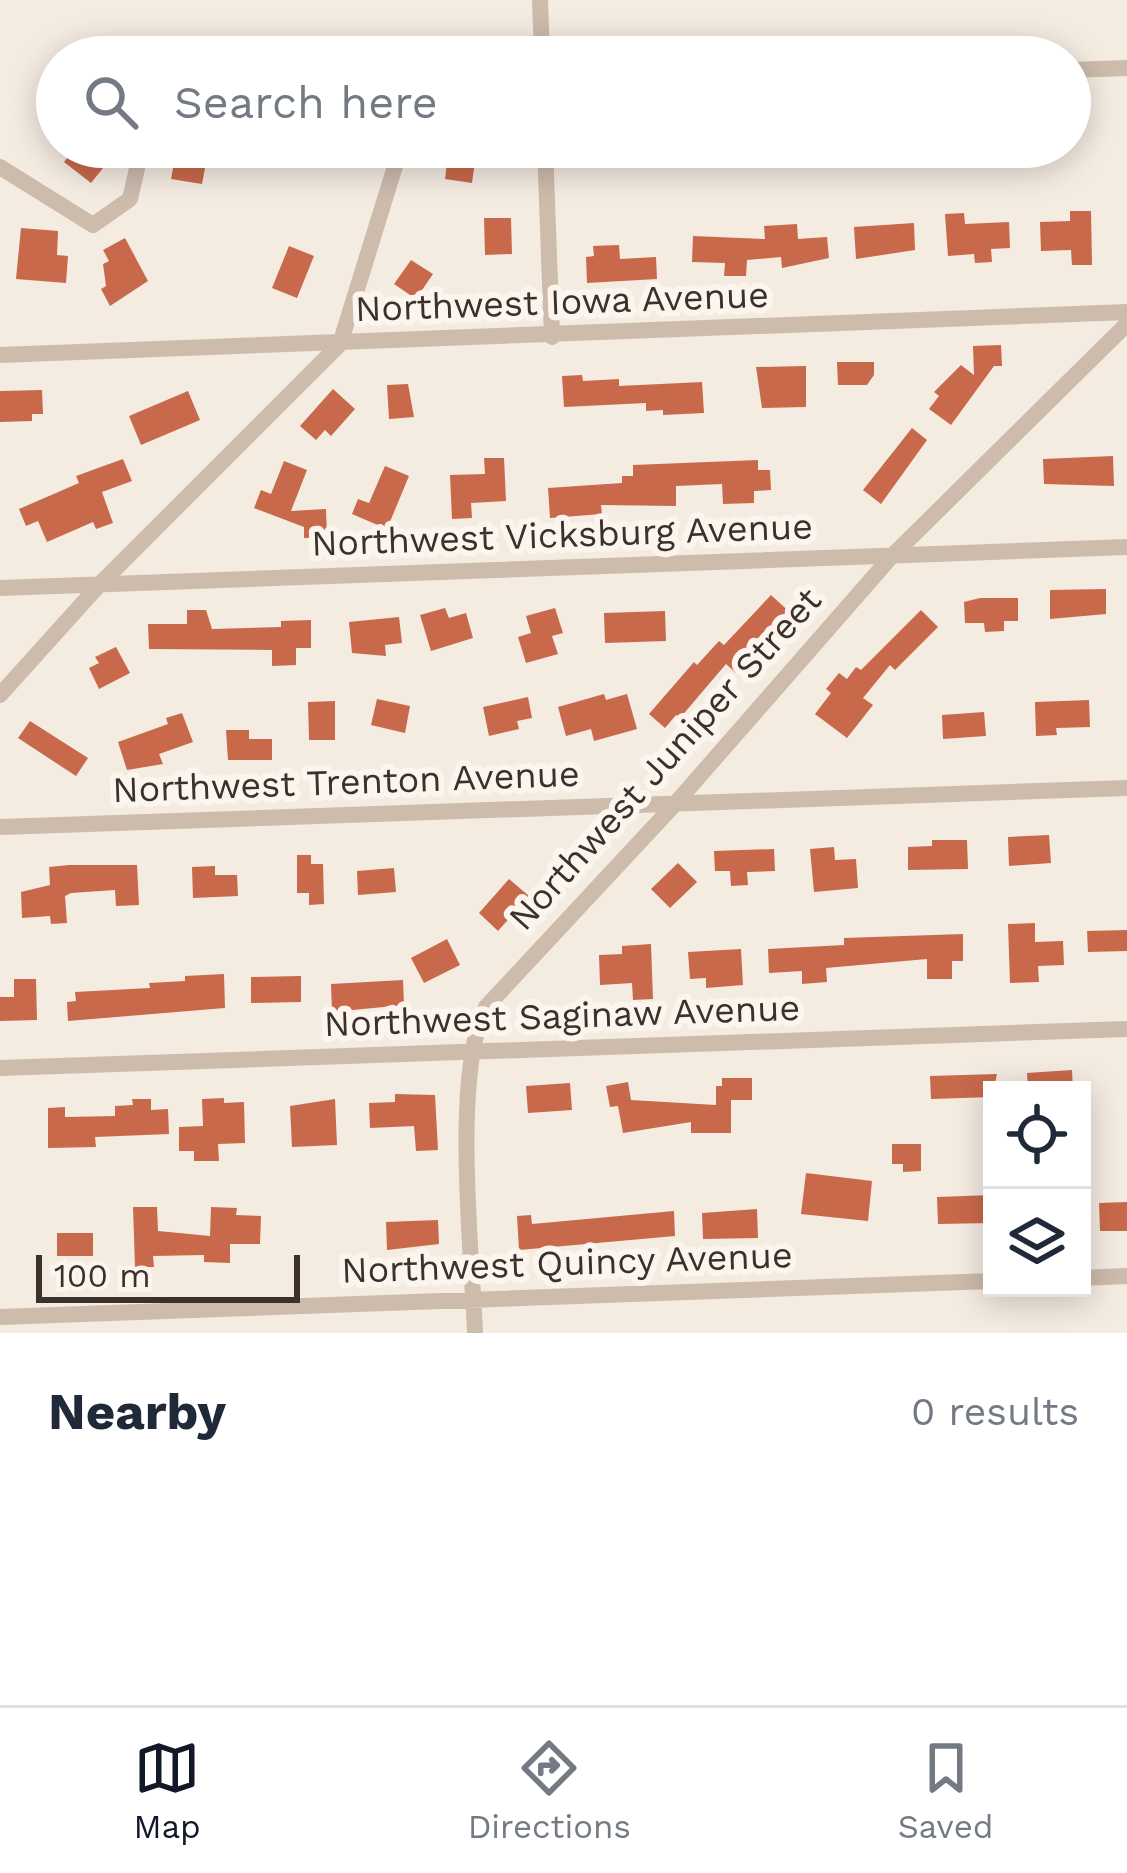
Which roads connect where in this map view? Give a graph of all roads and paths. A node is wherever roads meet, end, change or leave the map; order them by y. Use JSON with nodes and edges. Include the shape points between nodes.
{"nodes":[{"id":1,"x":540,"y":0,"type":"edge"},
{"id":2,"x":541,"y":36,"type":"edge"},
{"id":3,"x":1127,"y":68,"type":"edge"},
{"id":4,"x":1091,"y":69,"type":"edge"},
{"id":5,"x":0,"y":167,"type":"edge"},
{"id":6,"x":137,"y":168,"type":"edge"},
{"id":7,"x":394,"y":168,"type":"edge"},
{"id":8,"x":545,"y":168,"type":"edge"},
{"id":9,"x":1127,"y":312,"type":"edge"},
{"id":10,"x":1127,"y":323,"type":"edge"},
{"id":11,"x":552,"y":337,"type":"junction"},
{"id":12,"x":340,"y":344,"type":"junction"},
{"id":13,"x":0,"y":356,"type":"edge"},
{"id":14,"x":1127,"y":547,"type":"edge"},
{"id":15,"x":891,"y":556,"type":"junction"},
{"id":16,"x":100,"y":584,"type":"junction"},
{"id":17,"x":0,"y":588,"type":"edge"},
{"id":18,"x":0,"y":694,"type":"edge"},
{"id":19,"x":1127,"y":788,"type":"edge"},
{"id":20,"x":675,"y":804,"type":"junction"},
{"id":21,"x":0,"y":827,"type":"edge"},
{"id":22,"x":1127,"y":1029,"type":"edge"},
{"id":23,"x":470,"y":1052,"type":"junction"},
{"id":24,"x":0,"y":1068,"type":"edge"},
{"id":25,"x":1127,"y":1276,"type":"edge"},
{"id":26,"x":1091,"y":1277,"type":"edge"},
{"id":27,"x":983,"y":1281,"type":"edge"},
{"id":28,"x":474,"y":1299,"type":"junction"},
{"id":29,"x":0,"y":1317,"type":"edge"},
{"id":30,"x":476,"y":1333,"type":"edge"}],
"edges":[{"from":1,"to":2,"type":"street"},
{"from":3,"to":4,"type":"street"},
{"from":5,"to":6,"type":"street","via":[[93,225],[130,200]]},
{"from":7,"to":12,"type":"street"},
{"from":8,"to":11,"type":"street"},
{"from":9,"to":11,"type":"street","name":"Northwest Iowa Avenue"},
{"from":10,"to":15,"type":"street","name":"Northwest Juniper Street"},
{"from":11,"to":12,"type":"street","name":"Northwest Iowa Avenue"},
{"from":12,"to":13,"type":"street","name":"Northwest Iowa Avenue"},
{"from":12,"to":16,"type":"street"},
{"from":14,"to":15,"type":"street","name":"Northwest Vicksburg Avenue"},
{"from":15,"to":16,"type":"street","name":"Northwest Vicksburg Avenue"},
{"from":15,"to":20,"type":"street","name":"Northwest Juniper Street"},
{"from":16,"to":17,"type":"street","name":"Northwest Vicksburg Avenue"},
{"from":16,"to":18,"type":"street"},
{"from":19,"to":20,"type":"street","name":"Northwest Trenton Avenue"},
{"from":20,"to":21,"type":"street","name":"Northwest Trenton Avenue"},
{"from":20,"to":23,"type":"street","name":"Northwest Juniper Street","via":[[486,1007]]},
{"from":22,"to":23,"type":"street","name":"Northwest Saginaw Avenue"},
{"from":23,"to":24,"type":"street","name":"Northwest Saginaw Avenue"},
{"from":23,"to":28,"type":"street","name":"Northwest Juniper Street"},
{"from":25,"to":26,"type":"street"},
{"from":27,"to":28,"type":"street","name":"Northwest Quincy Avenue"},
{"from":28,"to":29,"type":"street","name":"Northwest Quincy Avenue"},
{"from":28,"to":30,"type":"street","name":"Northwest Juniper Street"}]}
